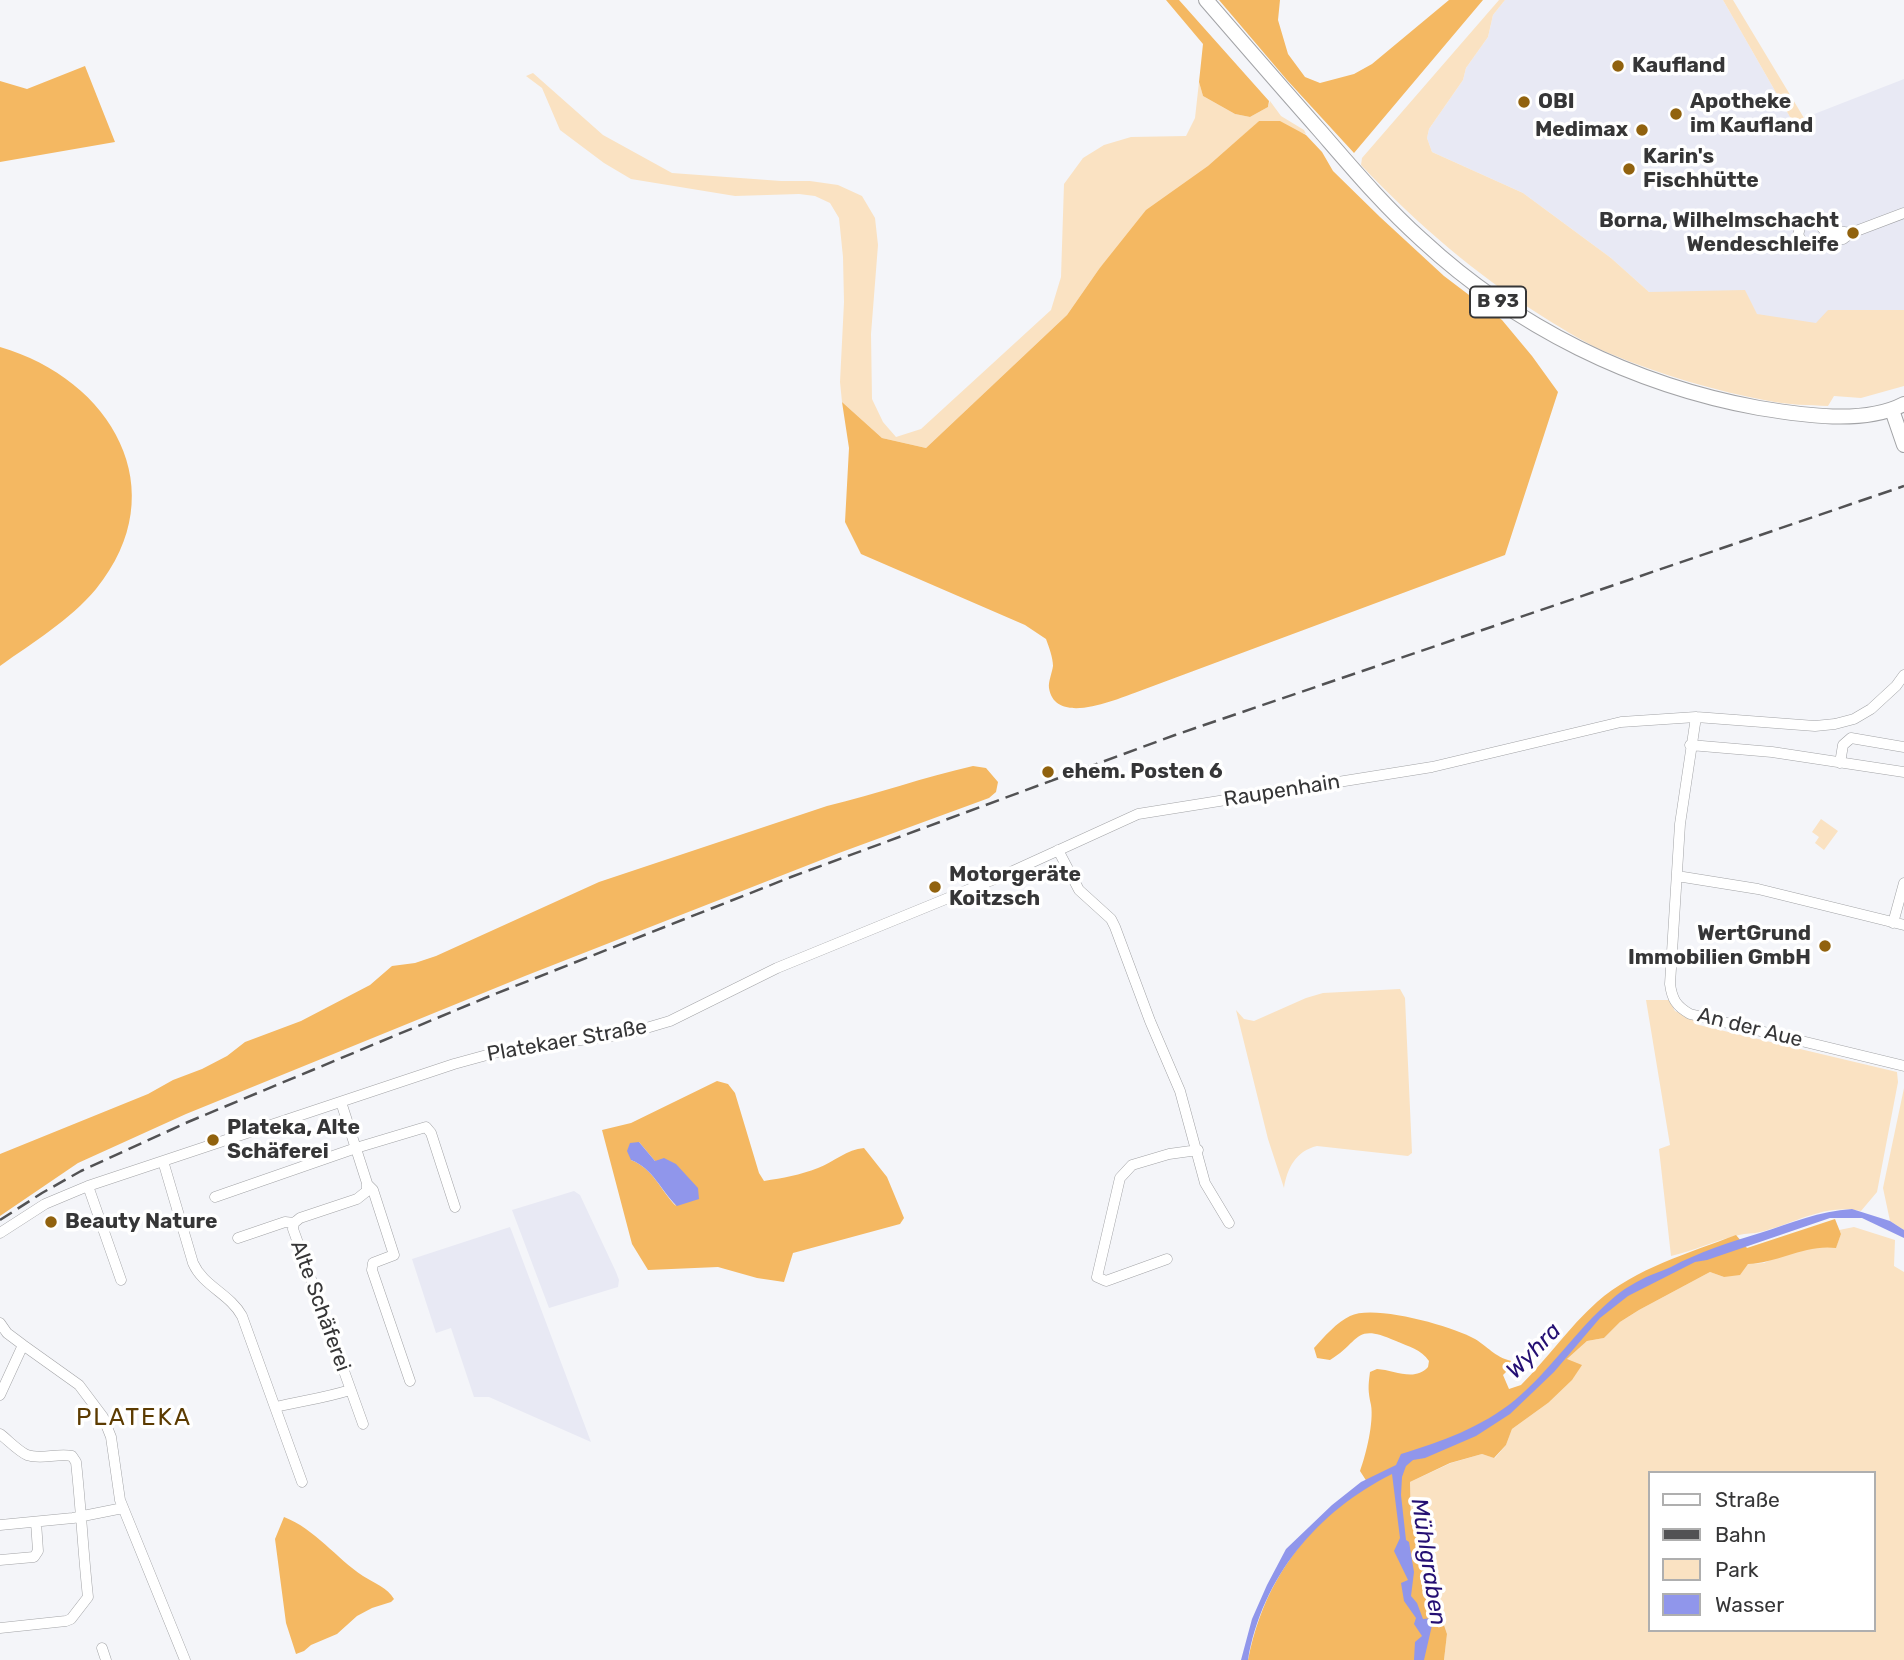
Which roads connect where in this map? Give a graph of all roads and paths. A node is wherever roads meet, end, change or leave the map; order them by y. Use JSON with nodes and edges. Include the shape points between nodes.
{"nodes":[{"id":1,"x":1206,"y":0,"type":"edge"},
{"id":2,"x":1904,"y":213,"type":"edge"},
{"id":3,"x":1822,"y":234,"type":"dead end"},
{"id":4,"x":1898,"y":407,"type":"edge"},
{"id":5,"x":1904,"y":444,"type":"edge"},
{"id":6,"x":1904,"y":675,"type":"edge"},
{"id":7,"x":1696,"y":717,"type":"junction"},
{"id":8,"x":1690,"y":745,"type":"junction"},
{"id":9,"x":1904,"y":747,"type":"edge"},
{"id":10,"x":1840,"y":763,"type":"junction"},
{"id":11,"x":1904,"y":772,"type":"edge"},
{"id":12,"x":1058,"y":850,"type":"junction"},
{"id":13,"x":1676,"y":876,"type":"junction"},
{"id":14,"x":1904,"y":883,"type":"edge"},
{"id":15,"x":892,"y":921,"type":"joint"},
{"id":16,"x":1899,"y":924,"type":"edge"},
{"id":17,"x":1904,"y":1066,"type":"edge"},
{"id":18,"x":341,"y":1102,"type":"junction"},
{"id":19,"x":356,"y":1148,"type":"junction"},
{"id":20,"x":1198,"y":1150,"type":"junction"},
{"id":21,"x":163,"y":1161,"type":"junction"},
{"id":22,"x":367,"y":1183,"type":"junction"},
{"id":23,"x":89,"y":1186,"type":"junction"},
{"id":24,"x":215,"y":1197,"type":"dead end"},
{"id":25,"x":455,"y":1207,"type":"dead end"},
{"id":26,"x":294,"y":1223,"type":"junction"},
{"id":27,"x":1229,"y":1223,"type":"dead end"},
{"id":28,"x":0,"y":1233,"type":"edge"},
{"id":29,"x":237,"y":1238,"type":"dead end"},
{"id":30,"x":1167,"y":1259,"type":"dead end"},
{"id":31,"x":121,"y":1280,"type":"dead end"},
{"id":32,"x":0,"y":1323,"type":"edge"},
{"id":33,"x":23,"y":1345,"type":"junction"},
{"id":34,"x":410,"y":1381,"type":"dead end"},
{"id":35,"x":350,"y":1390,"type":"junction"},
{"id":36,"x":0,"y":1395,"type":"edge"},
{"id":37,"x":276,"y":1407,"type":"junction"},
{"id":38,"x":363,"y":1424,"type":"dead end"},
{"id":39,"x":0,"y":1434,"type":"edge"},
{"id":40,"x":302,"y":1482,"type":"dead end"},
{"id":41,"x":123,"y":1508,"type":"junction"},
{"id":42,"x":82,"y":1515,"type":"junction"},
{"id":43,"x":36,"y":1522,"type":"junction"},
{"id":44,"x":0,"y":1525,"type":"edge"},
{"id":45,"x":0,"y":1560,"type":"edge"},
{"id":46,"x":0,"y":1628,"type":"edge"},
{"id":47,"x":102,"y":1648,"type":"dead end"},
{"id":48,"x":106,"y":1660,"type":"edge"},
{"id":49,"x":186,"y":1660,"type":"edge"}],
"edges":[{"from":1,"to":4,"type":"main road","number":"B 93","via":[[1385,203],[1430,247],[1493,298],[1558,338],[1649,379],[1738,404],[1868,416]]},
{"from":2,"to":3,"type":"street","via":[[1843,239]]},
{"from":4,"to":5,"type":"main road"},
{"from":6,"to":7,"type":"street","name":"Raupenhain","via":[[1871,709],[1835,724]]},
{"from":7,"to":8,"type":"street","name":"An der Aue"},
{"from":7,"to":12,"type":"street","name":"Raupenhain","via":[[1611,724],[1432,766],[1138,814]]},
{"from":8,"to":10,"type":"street"},
{"from":8,"to":13,"type":"street","name":"An der Aue"},
{"from":9,"to":10,"type":"street","via":[[1851,738],[1843,745]]},
{"from":10,"to":11,"type":"street"},
{"from":12,"to":15,"type":"street","name":"Raupenhain"},
{"from":12,"to":20,"type":"street","via":[[1079,890],[1115,927],[1180,1091]]},
{"from":13,"to":16,"type":"street","via":[[1758,889]]},
{"from":13,"to":17,"type":"street","name":"An der Aue","via":[[1670,984],[1679,1008]]},
{"from":14,"to":16,"type":"street"},
{"from":15,"to":18,"type":"street","name":"Platekaer Straße","via":[[639,1031],[505,1049]]},
{"from":18,"to":19,"type":"street"},
{"from":18,"to":21,"type":"street","name":"Platekaer Straße"},
{"from":19,"to":22,"type":"street"},
{"from":19,"to":24,"type":"street"},
{"from":19,"to":25,"type":"street","via":[[426,1127]]},
{"from":20,"to":27,"type":"street","via":[[1205,1183]]},
{"from":20,"to":30,"type":"street","via":[[1132,1164],[1120,1178],[1097,1277],[1106,1281]]},
{"from":21,"to":23,"type":"street","name":"Platekaer Straße"},
{"from":21,"to":37,"type":"street","via":[[192,1263],[238,1310]]},
{"from":22,"to":26,"type":"street","name":"Alte Schäferei","via":[[363,1196]]},
{"from":22,"to":34,"type":"street","via":[[394,1255],[373,1263],[372,1270]]},
{"from":23,"to":28,"type":"street","name":"Platekaer Straße","via":[[46,1204]]},
{"from":23,"to":31,"type":"street"},
{"from":26,"to":29,"type":"street","name":"Alte Schäferei"},
{"from":26,"to":35,"type":"street","name":"Alte Schäferei","via":[[293,1235]]},
{"from":32,"to":33,"type":"street"},
{"from":33,"to":36,"type":"street"},
{"from":33,"to":41,"type":"street","via":[[79,1385],[103,1417],[111,1437]]},
{"from":35,"to":37,"type":"street","name":"Alte Schäferei"},
{"from":35,"to":38,"type":"street","name":"Alte Schäferei"},
{"from":37,"to":40,"type":"street"},
{"from":39,"to":42,"type":"street","via":[[27,1455],[72,1456]]},
{"from":41,"to":42,"type":"street"},
{"from":41,"to":49,"type":"street"},
{"from":42,"to":43,"type":"street"},
{"from":42,"to":46,"type":"street","via":[[88,1597],[83,1604],[66,1621]]},
{"from":43,"to":44,"type":"street"},
{"from":43,"to":45,"type":"street","via":[[38,1551],[34,1558]]},
{"from":47,"to":48,"type":"street"}]}
